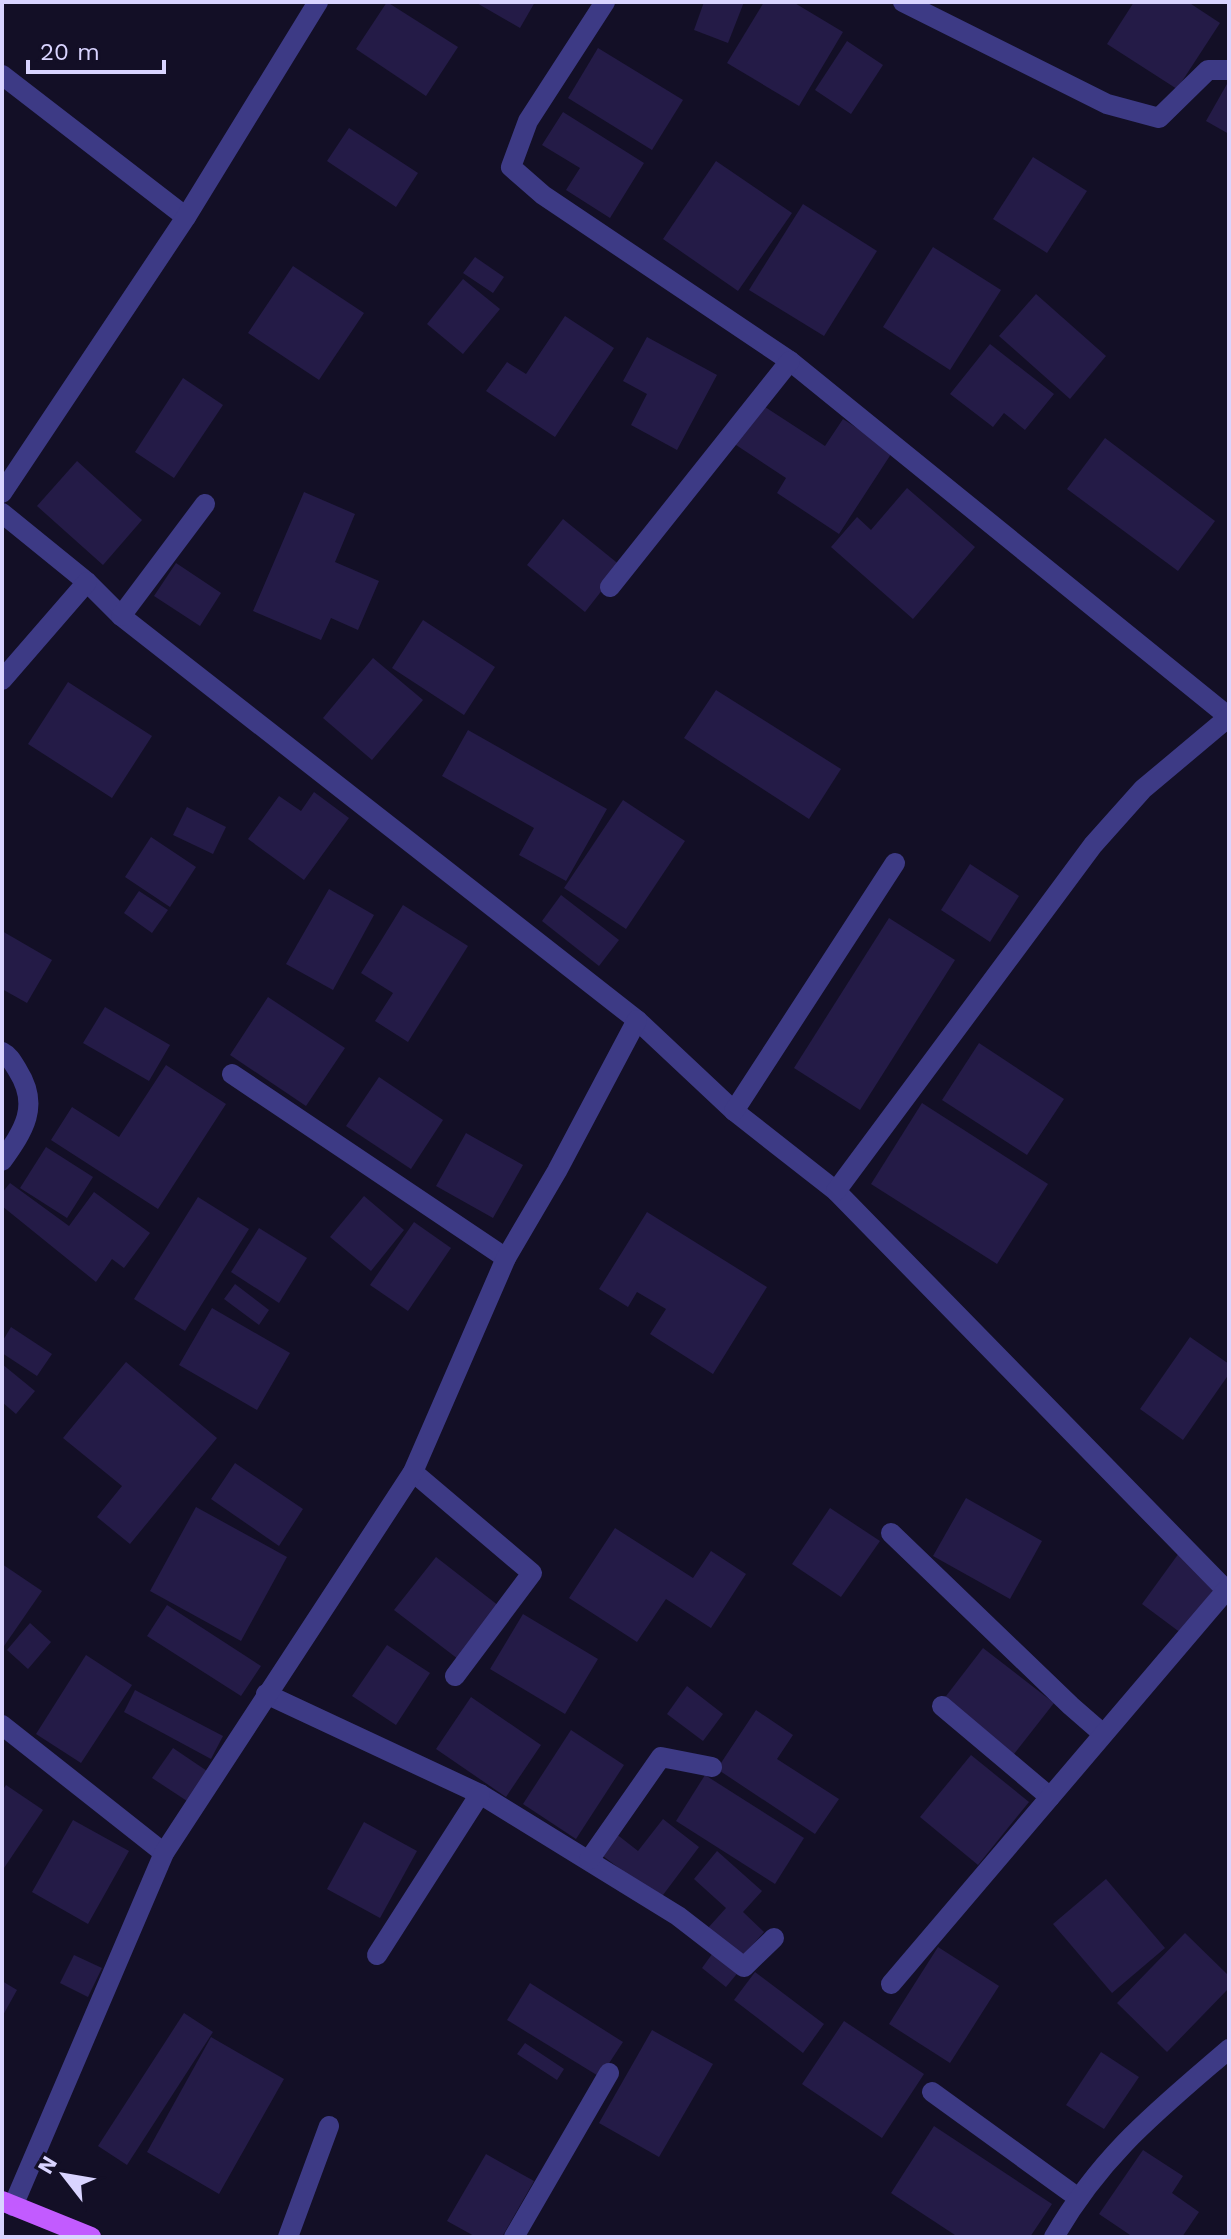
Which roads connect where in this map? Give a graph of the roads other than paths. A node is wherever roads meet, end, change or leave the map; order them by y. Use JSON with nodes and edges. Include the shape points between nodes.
{"nodes":[{"id":1,"x":318,"y":2,"type":"edge"},
{"id":2,"x":605,"y":2,"type":"edge"},
{"id":3,"x":903,"y":2,"type":"edge"},
{"id":4,"x":1229,"y":70,"type":"edge"},
{"id":5,"x":2,"y":75,"type":"edge"},
{"id":6,"x":186,"y":217,"type":"junction"},
{"id":7,"x":790,"y":361,"type":"junction"},
{"id":8,"x":2,"y":493,"type":"edge"},
{"id":9,"x":205,"y":504,"type":"dead end"},
{"id":10,"x":2,"y":513,"type":"edge"},
{"id":11,"x":87,"y":582,"type":"junction"},
{"id":12,"x":610,"y":587,"type":"dead end"},
{"id":13,"x":121,"y":616,"type":"junction"},
{"id":14,"x":2,"y":680,"type":"edge"},
{"id":15,"x":1229,"y":717,"type":"edge"},
{"id":16,"x":895,"y":863,"type":"dead end"},
{"id":17,"x":637,"y":1020,"type":"junction"},
{"id":18,"x":2,"y":1052,"type":"edge"},
{"id":19,"x":232,"y":1074,"type":"dead end"},
{"id":20,"x":734,"y":1111,"type":"junction"},
{"id":21,"x":2,"y":1161,"type":"edge"},
{"id":22,"x":836,"y":1191,"type":"junction"},
{"id":23,"x":506,"y":1258,"type":"junction"},
{"id":24,"x":413,"y":1472,"type":"junction"},
{"id":25,"x":891,"y":1533,"type":"dead end"},
{"id":26,"x":1228,"y":1590,"type":"edge"},
{"id":27,"x":455,"y":1676,"type":"dead end"},
{"id":28,"x":266,"y":1694,"type":"junction"},
{"id":29,"x":942,"y":1706,"type":"dead end"},
{"id":30,"x":2,"y":1725,"type":"edge"},
{"id":31,"x":1102,"y":1733,"type":"junction"},
{"id":32,"x":712,"y":1767,"type":"dead end"},
{"id":33,"x":480,"y":1794,"type":"junction"},
{"id":34,"x":1050,"y":1797,"type":"junction"},
{"id":35,"x":164,"y":1853,"type":"junction"},
{"id":36,"x":589,"y":1860,"type":"junction"},
{"id":37,"x":774,"y":1938,"type":"dead end"},
{"id":38,"x":377,"y":1955,"type":"dead end"},
{"id":39,"x":891,"y":1984,"type":"dead end"},
{"id":40,"x":1229,"y":2049,"type":"edge"},
{"id":41,"x":609,"y":2073,"type":"dead end"},
{"id":42,"x":932,"y":2092,"type":"dead end"},
{"id":43,"x":329,"y":2126,"type":"dead end"},
{"id":44,"x":1077,"y":2197,"type":"junction"},
{"id":45,"x":7,"y":2203,"type":"edge"},
{"id":46,"x":91,"y":2237,"type":"edge"},
{"id":47,"x":288,"y":2237,"type":"edge"},
{"id":48,"x":514,"y":2237,"type":"edge"},
{"id":49,"x":1054,"y":2237,"type":"edge"}],
"edges":[{"from":1,"to":6,"type":"street"},
{"from":2,"to":7,"type":"street","via":[[528,121],[511,167],[543,195]]},
{"from":3,"to":4,"type":"street","via":[[1107,104],[1159,118],[1208,70]]},
{"from":5,"to":6,"type":"street"},
{"from":6,"to":8,"type":"street"},
{"from":7,"to":12,"type":"street"},
{"from":7,"to":15,"type":"street"},
{"from":9,"to":13,"type":"street"},
{"from":10,"to":11,"type":"street"},
{"from":11,"to":13,"type":"street"},
{"from":11,"to":14,"type":"street"},
{"from":13,"to":17,"type":"street"},
{"from":15,"to":22,"type":"street","via":[[1143,789],[1093,845]]},
{"from":16,"to":20,"type":"street"},
{"from":17,"to":20,"type":"street"},
{"from":17,"to":23,"type":"street"},
{"from":18,"to":21,"type":"street","via":[[30,1090],[26,1126]]},
{"from":19,"to":23,"type":"street"},
{"from":20,"to":22,"type":"street"},
{"from":22,"to":26,"type":"street"},
{"from":23,"to":24,"type":"street"},
{"from":24,"to":27,"type":"street","via":[[532,1573]]},
{"from":24,"to":28,"type":"street"},
{"from":25,"to":31,"type":"street"},
{"from":26,"to":31,"type":"street"},
{"from":28,"to":33,"type":"street"},
{"from":28,"to":35,"type":"street"},
{"from":29,"to":34,"type":"street"},
{"from":30,"to":35,"type":"street"},
{"from":31,"to":34,"type":"street"},
{"from":32,"to":36,"type":"street","via":[[661,1757]]},
{"from":33,"to":36,"type":"street"},
{"from":33,"to":38,"type":"street"},
{"from":34,"to":39,"type":"street"},
{"from":35,"to":45,"type":"street"},
{"from":36,"to":37,"type":"street","via":[[678,1916],[744,1967]]},
{"from":40,"to":44,"type":"street","via":[[1126,2138]]},
{"from":41,"to":48,"type":"street"},
{"from":42,"to":44,"type":"street"},
{"from":43,"to":47,"type":"street"},
{"from":44,"to":49,"type":"street"},
{"from":45,"to":46,"type":"main road"}]}
